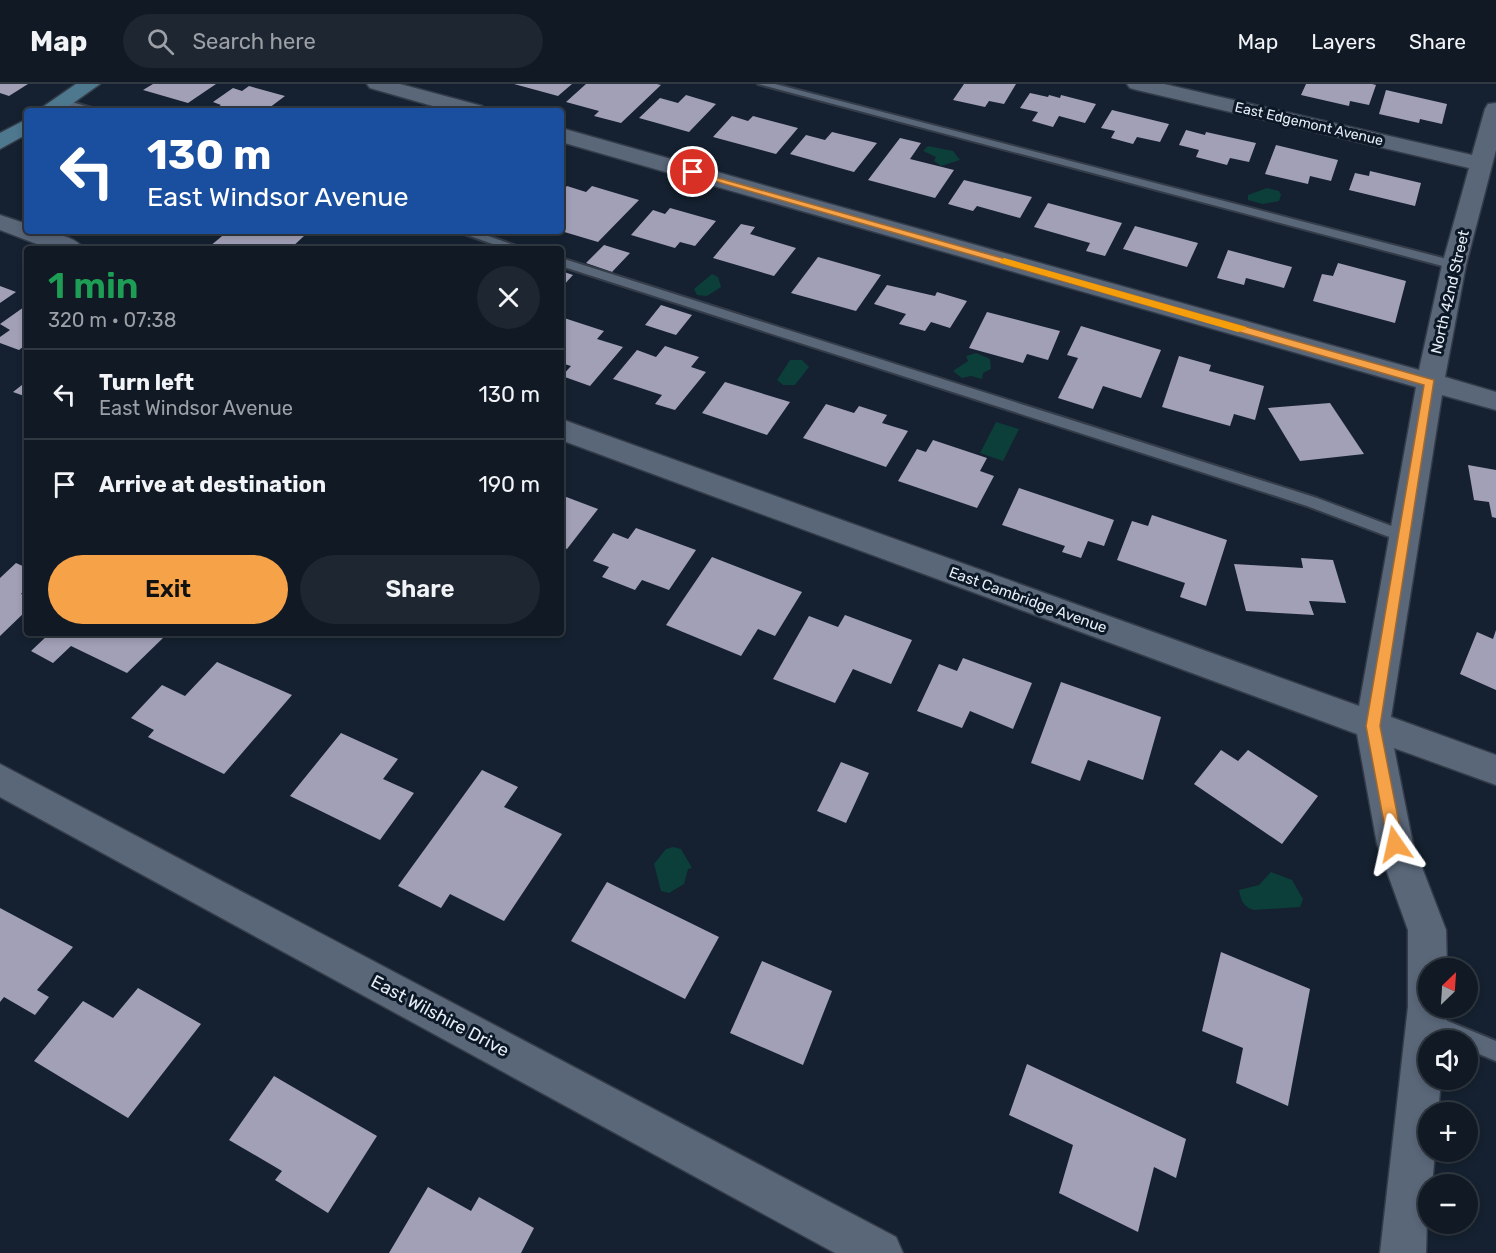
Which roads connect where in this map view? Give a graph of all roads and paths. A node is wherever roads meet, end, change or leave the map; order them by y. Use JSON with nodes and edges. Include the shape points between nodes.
{"nodes":[{"id":1,"x":90,"y":84,"type":"edge"},
{"id":2,"x":377,"y":84,"type":"edge"},
{"id":3,"x":764,"y":84,"type":"edge"},
{"id":4,"x":1137,"y":84,"type":"edge"},
{"id":5,"x":55,"y":106,"type":"edge"},
{"id":6,"x":463,"y":108,"type":"edge"},
{"id":7,"x":1496,"y":109,"type":"edge"},
{"id":8,"x":24,"y":126,"type":"edge"},
{"id":9,"x":564,"y":136,"type":"edge"},
{"id":10,"x":0,"y":142,"type":"edge"},
{"id":11,"x":1482,"y":164,"type":"junction"},
{"id":12,"x":1486,"y":189,"type":"edge"},
{"id":13,"x":0,"y":222,"type":"edge"},
{"id":14,"x":24,"y":231,"type":"edge"},
{"id":15,"x":32,"y":234,"type":"edge"},
{"id":16,"x":472,"y":234,"type":"edge"},
{"id":17,"x":64,"y":246,"type":"edge"},
{"id":18,"x":510,"y":246,"type":"edge"},
{"id":19,"x":564,"y":263,"type":"edge"},
{"id":20,"x":1454,"y":265,"type":"junction"},
{"id":21,"x":1430,"y":383,"type":"junction"},
{"id":22,"x":1496,"y":401,"type":"edge"},
{"id":23,"x":564,"y":430,"type":"edge"},
{"id":24,"x":1405,"y":537,"type":"junction"},
{"id":25,"x":1373,"y":726,"type":"junction"},
{"id":26,"x":1496,"y":770,"type":"edge"},
{"id":27,"x":0,"y":779,"type":"edge"},
{"id":28,"x":1427,"y":958,"type":"edge"},
{"id":29,"x":1427,"y":1018,"type":"edge"},
{"id":30,"x":1438,"y":1018,"type":"edge"},
{"id":31,"x":1496,"y":1051,"type":"edge"},
{"id":32,"x":880,"y":1253,"type":"edge"},
{"id":33,"x":1402,"y":1253,"type":"edge"}],
"edges":[{"from":1,"to":5,"type":"main road"},
{"from":2,"to":6,"type":"street"},
{"from":3,"to":20,"type":"lane"},
{"from":4,"to":11,"type":"street","name":"East Edgemont Avenue"},
{"from":7,"to":11,"type":"street","name":"North 42nd Street"},
{"from":8,"to":10,"type":"main road"},
{"from":9,"to":21,"type":"street"},
{"from":11,"to":12,"type":"street","name":"North 42nd Street"},
{"from":12,"to":20,"type":"street","name":"North 42nd Street"},
{"from":13,"to":14,"type":"street"},
{"from":15,"to":17,"type":"street"},
{"from":16,"to":18,"type":"lane"},
{"from":19,"to":24,"type":"lane","via":[[1312,502]]},
{"from":20,"to":21,"type":"street","name":"North 42nd Street"},
{"from":21,"to":22,"type":"street"},
{"from":21,"to":24,"type":"street","name":"North 42nd Street"},
{"from":23,"to":25,"type":"street","name":"East Cambridge Avenue"},
{"from":24,"to":25,"type":"street","name":"North 42nd Street"},
{"from":25,"to":26,"type":"street","name":"East Cambridge Avenue"},
{"from":25,"to":28,"type":"street","name":"North 42nd Street","via":[[1395,844],[1427,930]]},
{"from":27,"to":32,"type":"street","name":"East Wilshire Drive"},
{"from":29,"to":33,"type":"street","name":"North 42nd Street"},
{"from":30,"to":31,"type":"lane"}]}
